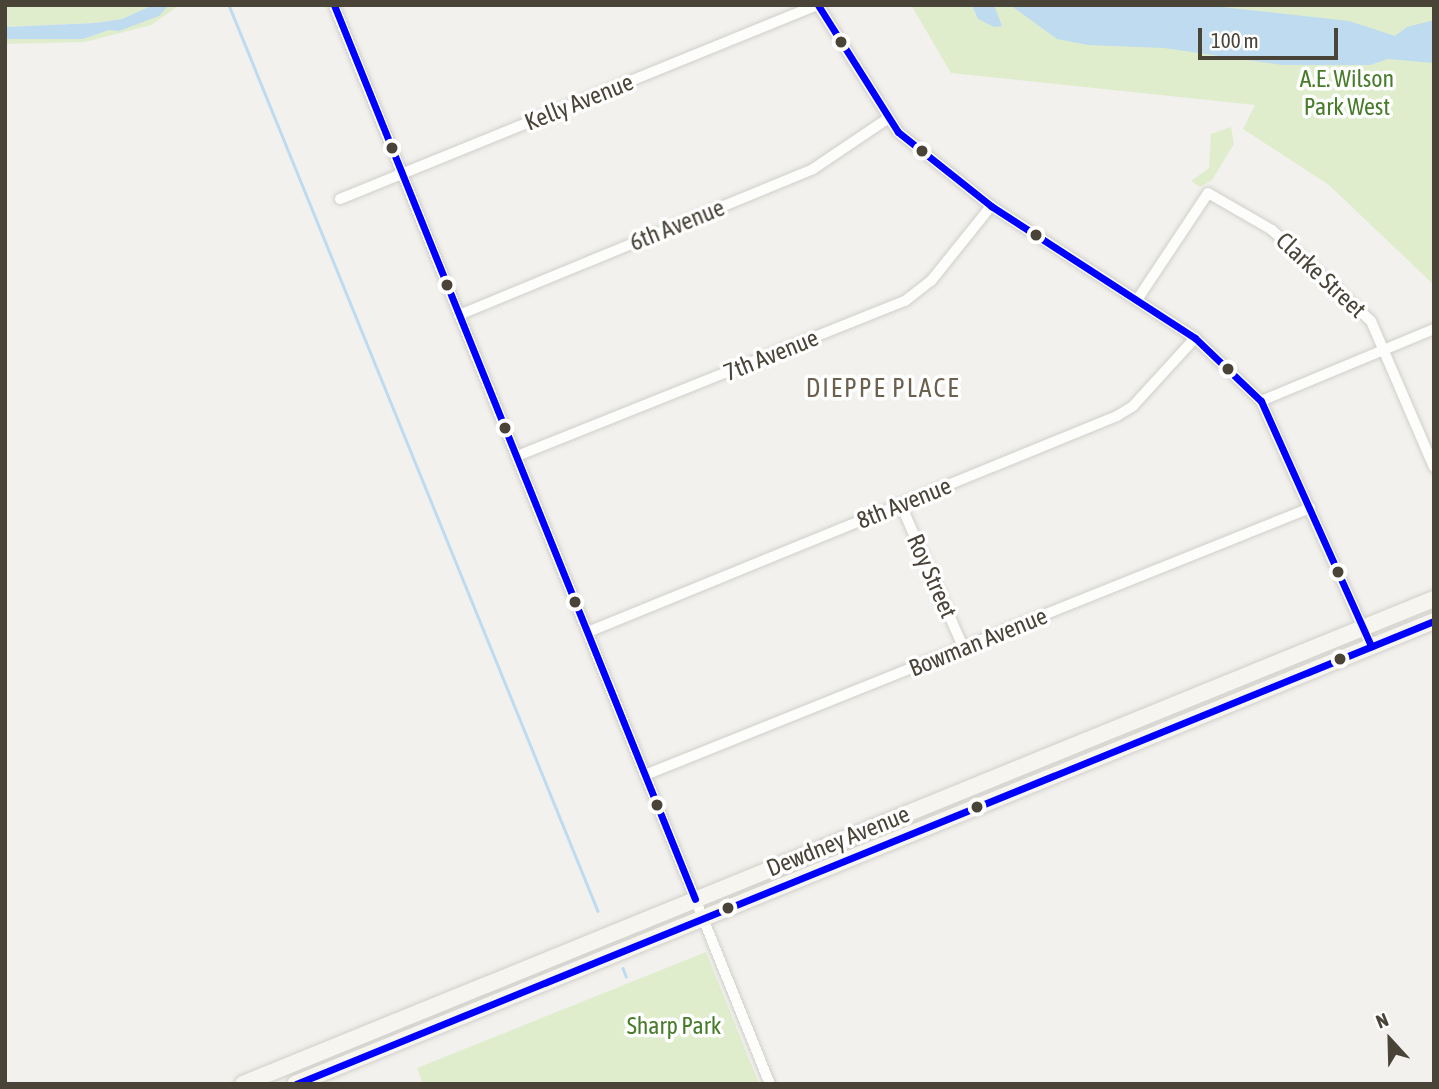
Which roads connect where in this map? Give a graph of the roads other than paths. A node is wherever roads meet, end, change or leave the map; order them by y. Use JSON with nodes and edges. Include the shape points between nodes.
{"nodes":[{"id":1,"x":334,"y":5,"type":"edge"},
{"id":2,"x":818,"y":5,"type":"edge"},
{"id":3,"x":887,"y":119,"type":"junction"},
{"id":4,"x":403,"y":175,"type":"junction"},
{"id":5,"x":340,"y":199,"type":"dead end"},
{"id":6,"x":991,"y":206,"type":"junction"},
{"id":7,"x":1137,"y":300,"type":"junction"},
{"id":8,"x":459,"y":315,"type":"junction"},
{"id":9,"x":1434,"y":329,"type":"edge"},
{"id":10,"x":1195,"y":338,"type":"junction"},
{"id":11,"x":1387,"y":349,"type":"junction"},
{"id":12,"x":1261,"y":401,"type":"junction"},
{"id":13,"x":517,"y":456,"type":"junction"},
{"id":14,"x":1434,"y":467,"type":"edge"},
{"id":15,"x":901,"y":505,"type":"junction"},
{"id":16,"x":1310,"y":508,"type":"junction"},
{"id":17,"x":1434,"y":599,"type":"edge"},
{"id":18,"x":1434,"y":621,"type":"edge"},
{"id":19,"x":1363,"y":627,"type":"junction"},
{"id":20,"x":588,"y":632,"type":"junction"},
{"id":21,"x":1371,"y":646,"type":"junction"},
{"id":22,"x":963,"y":648,"type":"junction"},
{"id":23,"x":645,"y":775,"type":"junction"},
{"id":24,"x":695,"y":899,"type":"junction"},
{"id":25,"x":702,"y":916,"type":"junction"},
{"id":26,"x":243,"y":1084,"type":"edge"},
{"id":27,"x":295,"y":1084,"type":"edge"},
{"id":28,"x":770,"y":1084,"type":"edge"}],
"edges":[{"from":1,"to":4,"type":"street"},
{"from":2,"to":3,"type":"street"},
{"from":2,"to":4,"type":"street","name":"Kelly Avenue"},
{"from":3,"to":6,"type":"street"},
{"from":3,"to":8,"type":"street","name":"6th Avenue","via":[[813,169]]},
{"from":4,"to":5,"type":"street","name":"Kelly Avenue"},
{"from":4,"to":8,"type":"street"},
{"from":6,"to":7,"type":"street"},
{"from":6,"to":13,"type":"street","name":"7th Avenue","via":[[931,281],[905,301]]},
{"from":7,"to":10,"type":"street"},
{"from":7,"to":11,"type":"street","name":"Clarke Street","via":[[1208,192],[1272,230],[1310,260],[1371,321]]},
{"from":8,"to":13,"type":"street"},
{"from":9,"to":11,"type":"street"},
{"from":10,"to":12,"type":"street"},
{"from":10,"to":15,"type":"street","name":"8th Avenue","via":[[1133,406],[1117,416]]},
{"from":11,"to":12,"type":"street"},
{"from":11,"to":14,"type":"street","name":"Clarke Street"},
{"from":12,"to":16,"type":"street"},
{"from":13,"to":20,"type":"street"},
{"from":15,"to":20,"type":"street","name":"8th Avenue"},
{"from":15,"to":22,"type":"street","name":"Roy Street"},
{"from":16,"to":19,"type":"street"},
{"from":16,"to":22,"type":"street","name":"Bowman Avenue"},
{"from":17,"to":19,"type":"main road","name":"Dewdney Avenue"},
{"from":18,"to":21,"type":"main road","name":"Dewdney Avenue"},
{"from":19,"to":21,"type":"street"},
{"from":19,"to":24,"type":"main road","name":"Dewdney Avenue"},
{"from":20,"to":23,"type":"street"},
{"from":21,"to":25,"type":"main road","name":"Dewdney Avenue"},
{"from":22,"to":23,"type":"street","name":"Bowman Avenue"},
{"from":23,"to":24,"type":"street"},
{"from":24,"to":25,"type":"street"},
{"from":24,"to":26,"type":"main road","name":"Dewdney Avenue"},
{"from":25,"to":27,"type":"main road","name":"Dewdney Avenue"},
{"from":25,"to":28,"type":"street"}]}
